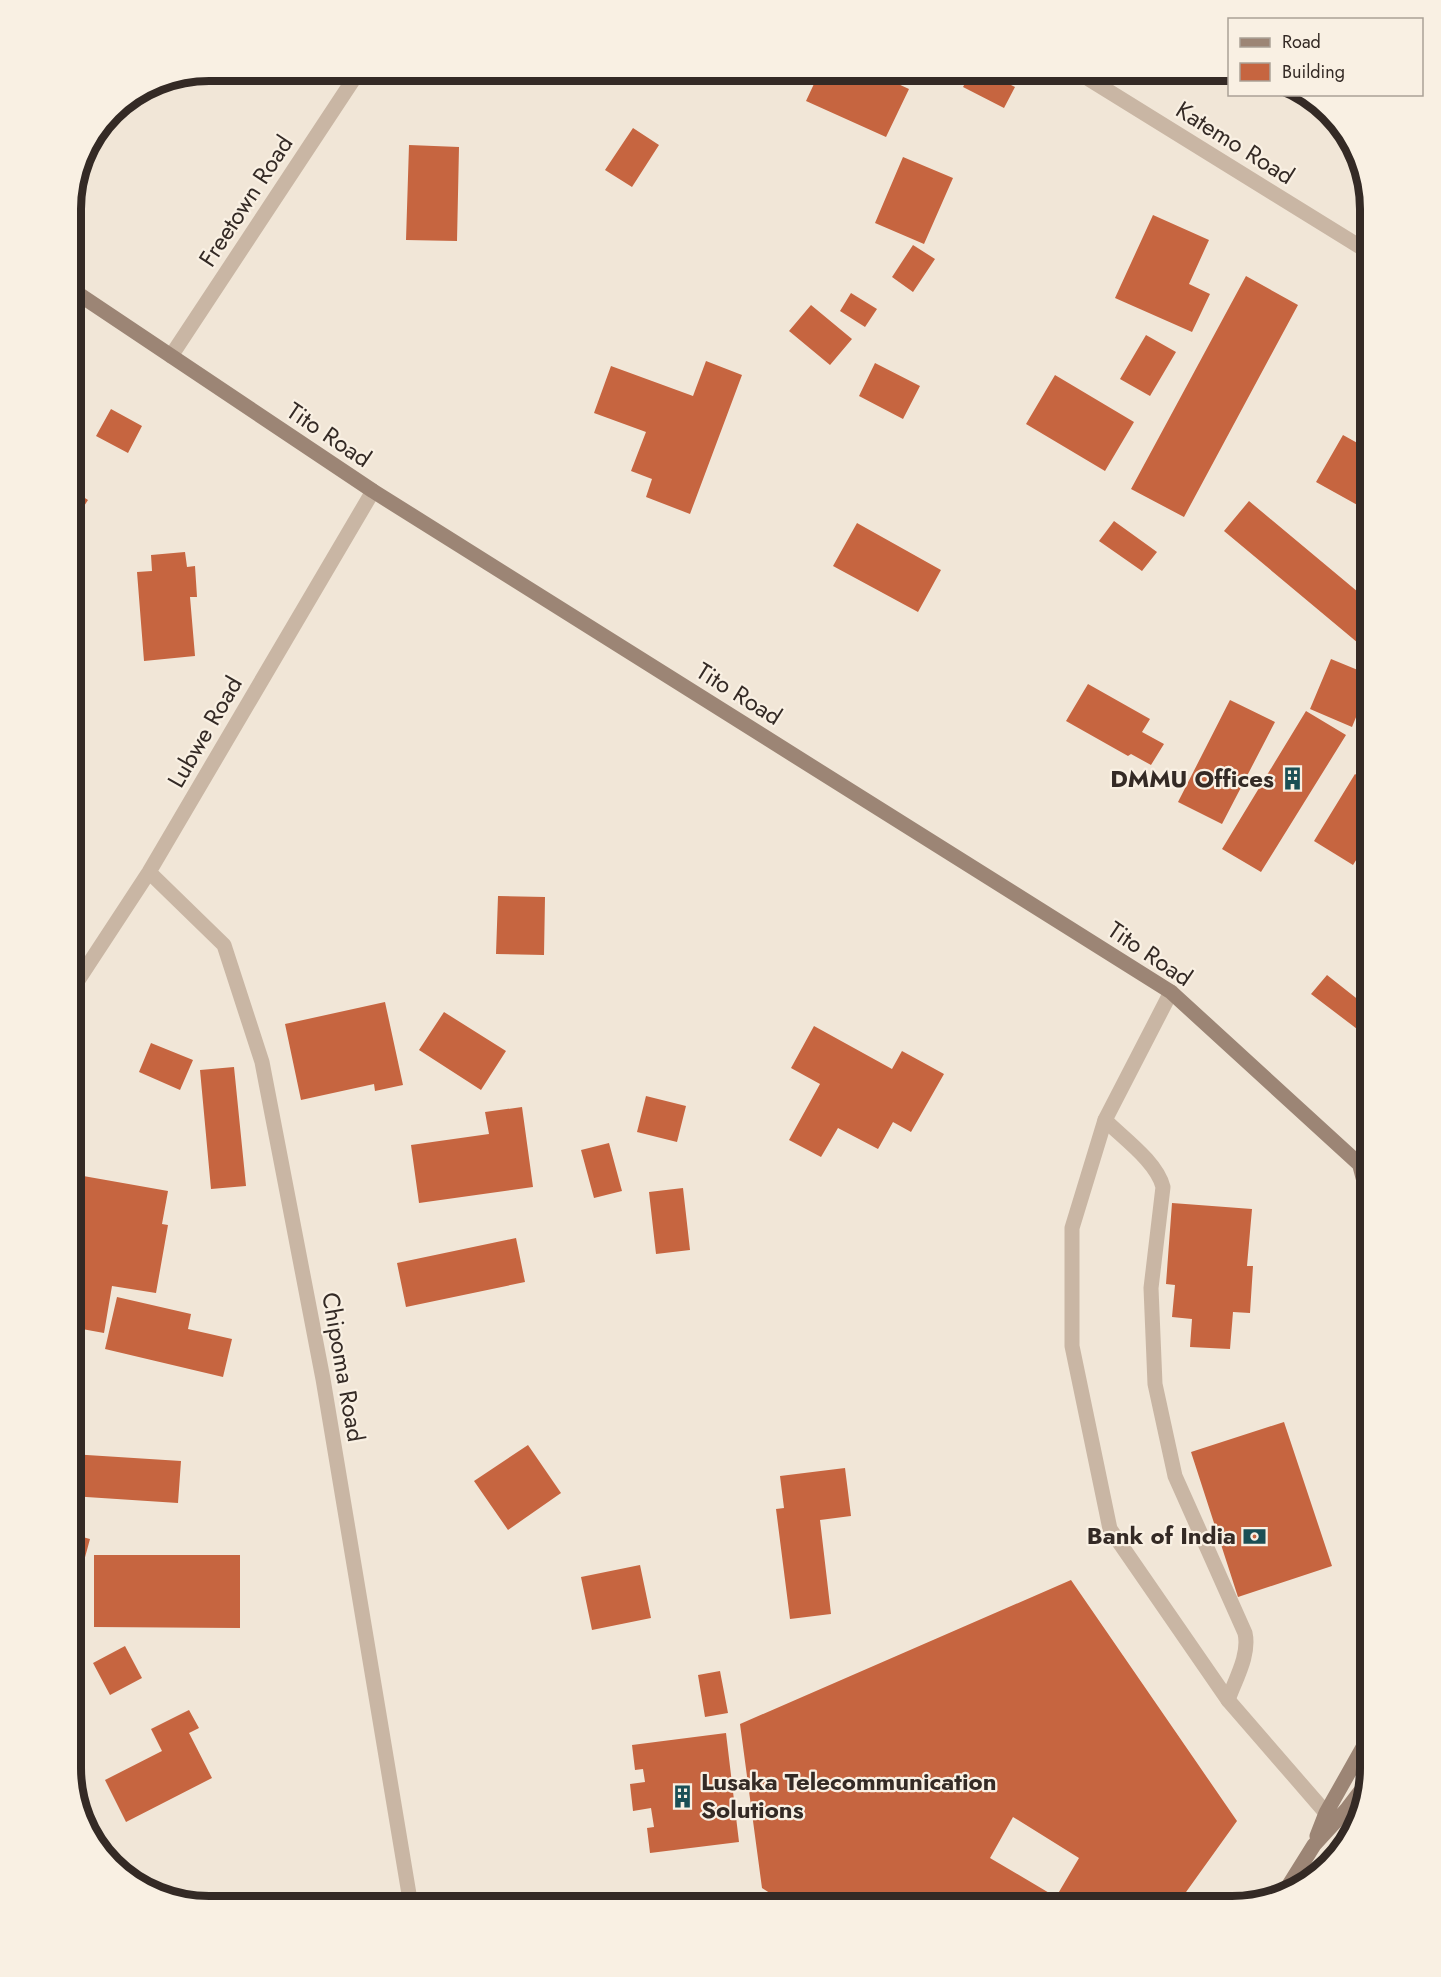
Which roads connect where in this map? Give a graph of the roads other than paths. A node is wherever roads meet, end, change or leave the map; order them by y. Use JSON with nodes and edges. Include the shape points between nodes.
{"nodes":[{"id":1,"x":352,"y":81,"type":"edge"},
{"id":2,"x":1092,"y":81,"type":"edge"},
{"id":3,"x":1360,"y":246,"type":"edge"},
{"id":4,"x":81,"y":296,"type":"edge"},
{"id":5,"x":171,"y":357,"type":"junction"},
{"id":6,"x":373,"y":491,"type":"junction"},
{"id":7,"x":149,"y":872,"type":"junction"},
{"id":8,"x":81,"y":976,"type":"edge"},
{"id":9,"x":1171,"y":992,"type":"junction"},
{"id":10,"x":1105,"y":1120,"type":"junction"},
{"id":11,"x":1360,"y":1165,"type":"edge"},
{"id":12,"x":1228,"y":1700,"type":"junction"},
{"id":13,"x":1360,"y":1753,"type":"edge"},
{"id":14,"x":1357,"y":1794,"type":"edge"},
{"id":15,"x":1326,"y":1813,"type":"junction"},
{"id":16,"x":1314,"y":1845,"type":"junction"},
{"id":17,"x":1291,"y":1881,"type":"edge"},
{"id":18,"x":409,"y":1896,"type":"edge"}],
"edges":[{"from":1,"to":5,"type":"street","name":"Freetown Road"},
{"from":2,"to":3,"type":"street","name":"Katemo Road"},
{"from":4,"to":5,"type":"main road","name":"Tito Road"},
{"from":5,"to":6,"type":"main road","name":"Tito Road"},
{"from":6,"to":7,"type":"street","name":"Lubwe Road"},
{"from":6,"to":9,"type":"main road","name":"Tito Road"},
{"from":7,"to":8,"type":"street","name":"Lubwe Road"},
{"from":7,"to":18,"type":"street","name":"Chipoma Road","via":[[224,945],[262,1062],[323,1379]]},
{"from":9,"to":10,"type":"street"},
{"from":9,"to":11,"type":"main road","name":"Tito Road"},
{"from":10,"to":12,"type":"street","via":[[1154,1167],[1163,1187],[1151,1288],[1155,1384],[1175,1476],[1245,1633],[1246,1652]]},
{"from":10,"to":12,"type":"street","via":[[1072,1228],[1072,1346],[1110,1529]]},
{"from":12,"to":15,"type":"street"},
{"from":13,"to":15,"type":"main road"},
{"from":14,"to":16,"type":"main road"},
{"from":15,"to":16,"type":"main road"},
{"from":16,"to":17,"type":"main road"}]}
